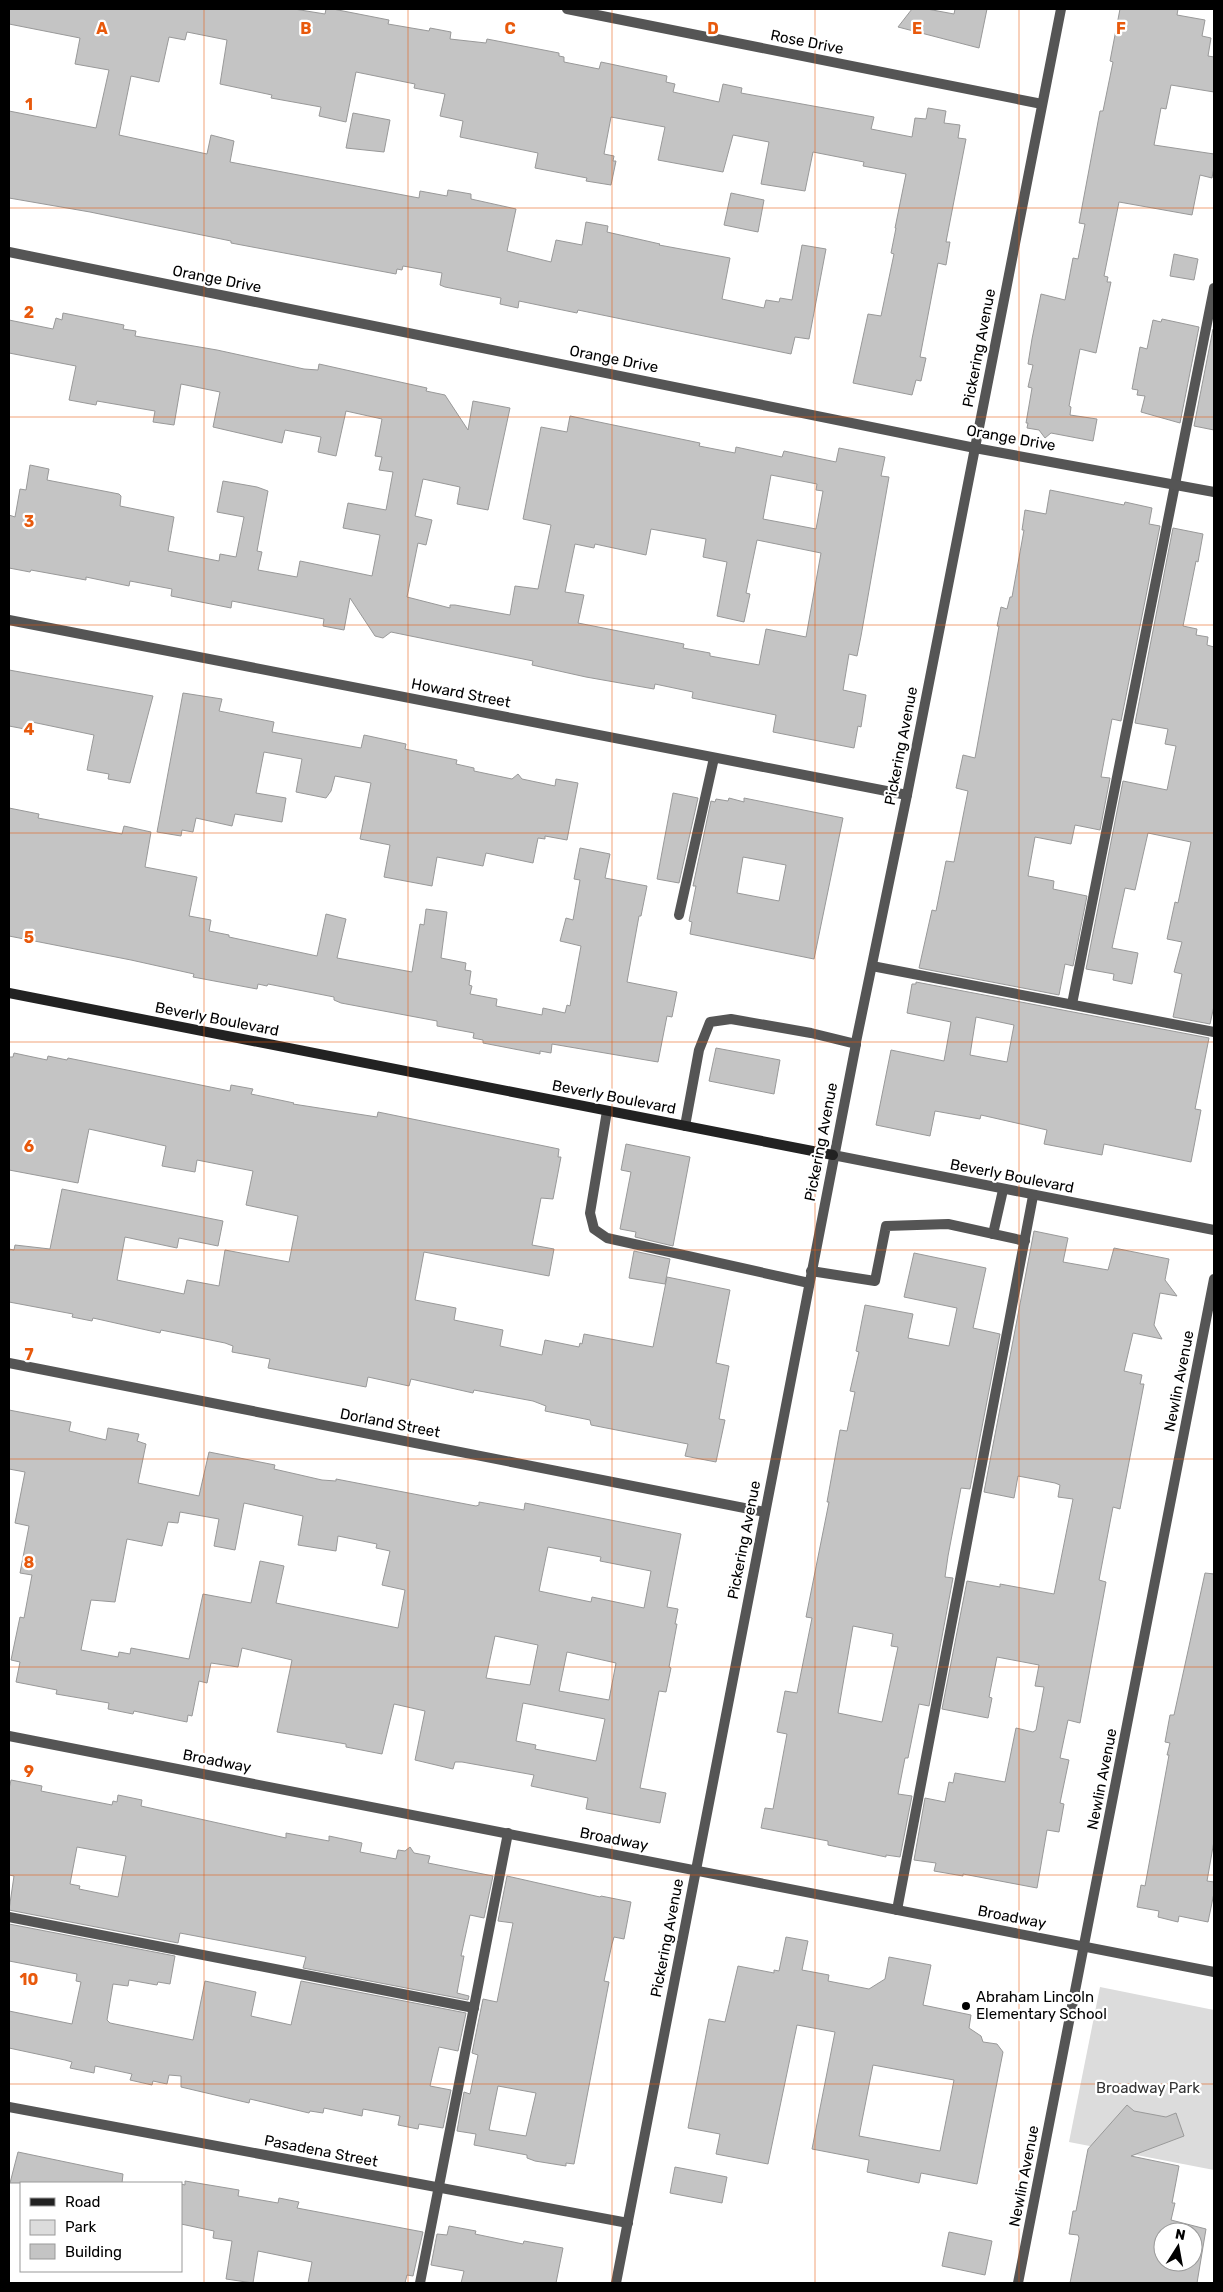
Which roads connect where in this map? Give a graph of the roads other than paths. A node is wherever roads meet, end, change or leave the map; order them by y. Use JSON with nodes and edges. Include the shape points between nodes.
{"nodes":[{"id":1,"x":567,"y":9,"type":"edge"},
{"id":2,"x":1061,"y":9,"type":"edge"},
{"id":3,"x":1042,"y":104,"type":"junction"},
{"id":4,"x":9,"y":252,"type":"edge"},
{"id":5,"x":1214,"y":288,"type":"edge"},
{"id":6,"x":974,"y":448,"type":"junction"},
{"id":7,"x":1176,"y":483,"type":"junction"},
{"id":8,"x":1214,"y":492,"type":"edge"},
{"id":9,"x":9,"y":620,"type":"edge"},
{"id":10,"x":714,"y":758,"type":"junction"},
{"id":11,"x":907,"y":795,"type":"junction"},
{"id":12,"x":679,"y":914,"type":"dead end"},
{"id":13,"x":872,"y":966,"type":"junction"},
{"id":14,"x":9,"y":993,"type":"edge"},
{"id":15,"x":1072,"y":1004,"type":"junction"},
{"id":16,"x":1214,"y":1032,"type":"edge"},
{"id":17,"x":856,"y":1043,"type":"junction"},
{"id":18,"x":607,"y":1111,"type":"junction"},
{"id":19,"x":684,"y":1126,"type":"junction"},
{"id":20,"x":833,"y":1156,"type":"junction"},
{"id":21,"x":1003,"y":1190,"type":"junction"},
{"id":22,"x":1033,"y":1196,"type":"junction"},
{"id":23,"x":1214,"y":1230,"type":"edge"},
{"id":24,"x":993,"y":1234,"type":"junction"},
{"id":25,"x":1025,"y":1241,"type":"junction"},
{"id":26,"x":811,"y":1271,"type":"junction"},
{"id":27,"x":1214,"y":1279,"type":"edge"},
{"id":28,"x":809,"y":1283,"type":"junction"},
{"id":29,"x":9,"y":1363,"type":"edge"},
{"id":30,"x":765,"y":1512,"type":"junction"},
{"id":31,"x":9,"y":1736,"type":"edge"},
{"id":32,"x":508,"y":1833,"type":"junction"},
{"id":33,"x":695,"y":1870,"type":"junction"},
{"id":34,"x":898,"y":1910,"type":"junction"},
{"id":35,"x":9,"y":1917,"type":"edge"},
{"id":36,"x":1085,"y":1946,"type":"junction"},
{"id":37,"x":1214,"y":1972,"type":"edge"},
{"id":38,"x":474,"y":2008,"type":"junction"},
{"id":39,"x":9,"y":2107,"type":"edge"},
{"id":40,"x":439,"y":2189,"type":"junction"},
{"id":41,"x":628,"y":2223,"type":"junction"},
{"id":42,"x":420,"y":2283,"type":"edge"},
{"id":43,"x":616,"y":2283,"type":"edge"},
{"id":44,"x":1018,"y":2283,"type":"edge"}],
"edges":[{"from":1,"to":3,"type":"street","name":"Rose Drive"},
{"from":2,"to":3,"type":"street","name":"Pickering Avenue"},
{"from":3,"to":6,"type":"street","name":"Pickering Avenue"},
{"from":4,"to":6,"type":"street","name":"Orange Drive"},
{"from":5,"to":7,"type":"street"},
{"from":6,"to":7,"type":"street","name":"Orange Drive"},
{"from":6,"to":11,"type":"street","name":"Pickering Avenue"},
{"from":7,"to":8,"type":"street","name":"Orange Drive"},
{"from":7,"to":15,"type":"street"},
{"from":9,"to":10,"type":"street","name":"Howard Street"},
{"from":10,"to":11,"type":"street","name":"Howard Street"},
{"from":10,"to":12,"type":"street"},
{"from":11,"to":13,"type":"street","name":"Pickering Avenue"},
{"from":13,"to":15,"type":"street"},
{"from":13,"to":17,"type":"street","name":"Pickering Avenue"},
{"from":14,"to":18,"type":"main road","name":"Beverly Boulevard"},
{"from":15,"to":16,"type":"street"},
{"from":17,"to":19,"type":"street","via":[[731,1019],[710,1022],[699,1050]]},
{"from":17,"to":20,"type":"street","name":"Pickering Avenue"},
{"from":18,"to":19,"type":"main road","name":"Beverly Boulevard"},
{"from":18,"to":28,"type":"street","via":[[590,1213],[594,1229],[607,1238]]},
{"from":19,"to":20,"type":"main road","name":"Beverly Boulevard"},
{"from":20,"to":21,"type":"street","name":"Beverly Boulevard"},
{"from":20,"to":26,"type":"street","name":"Pickering Avenue"},
{"from":21,"to":22,"type":"street","name":"Beverly Boulevard"},
{"from":21,"to":24,"type":"street"},
{"from":22,"to":23,"type":"street","name":"Beverly Boulevard"},
{"from":22,"to":25,"type":"street"},
{"from":24,"to":25,"type":"street"},
{"from":24,"to":26,"type":"street","via":[[948,1224],[886,1226],[874,1281]]},
{"from":25,"to":34,"type":"street"},
{"from":26,"to":28,"type":"street","name":"Pickering Avenue"},
{"from":27,"to":36,"type":"street","name":"Newlin Avenue"},
{"from":28,"to":30,"type":"street","name":"Pickering Avenue"},
{"from":29,"to":30,"type":"street","name":"Dorland Street"},
{"from":30,"to":33,"type":"street","name":"Pickering Avenue"},
{"from":31,"to":32,"type":"street","name":"Broadway"},
{"from":32,"to":33,"type":"street","name":"Broadway"},
{"from":32,"to":38,"type":"street"},
{"from":33,"to":34,"type":"street","name":"Broadway"},
{"from":33,"to":41,"type":"street","name":"Pickering Avenue"},
{"from":34,"to":36,"type":"street","name":"Broadway"},
{"from":35,"to":38,"type":"street"},
{"from":36,"to":37,"type":"street","name":"Broadway"},
{"from":36,"to":44,"type":"street","name":"Newlin Avenue"},
{"from":38,"to":40,"type":"street"},
{"from":39,"to":40,"type":"street","name":"Pasadena Street"},
{"from":40,"to":41,"type":"street","name":"Pasadena Street"},
{"from":40,"to":42,"type":"street"},
{"from":41,"to":43,"type":"street","name":"Pickering Avenue"}]}
